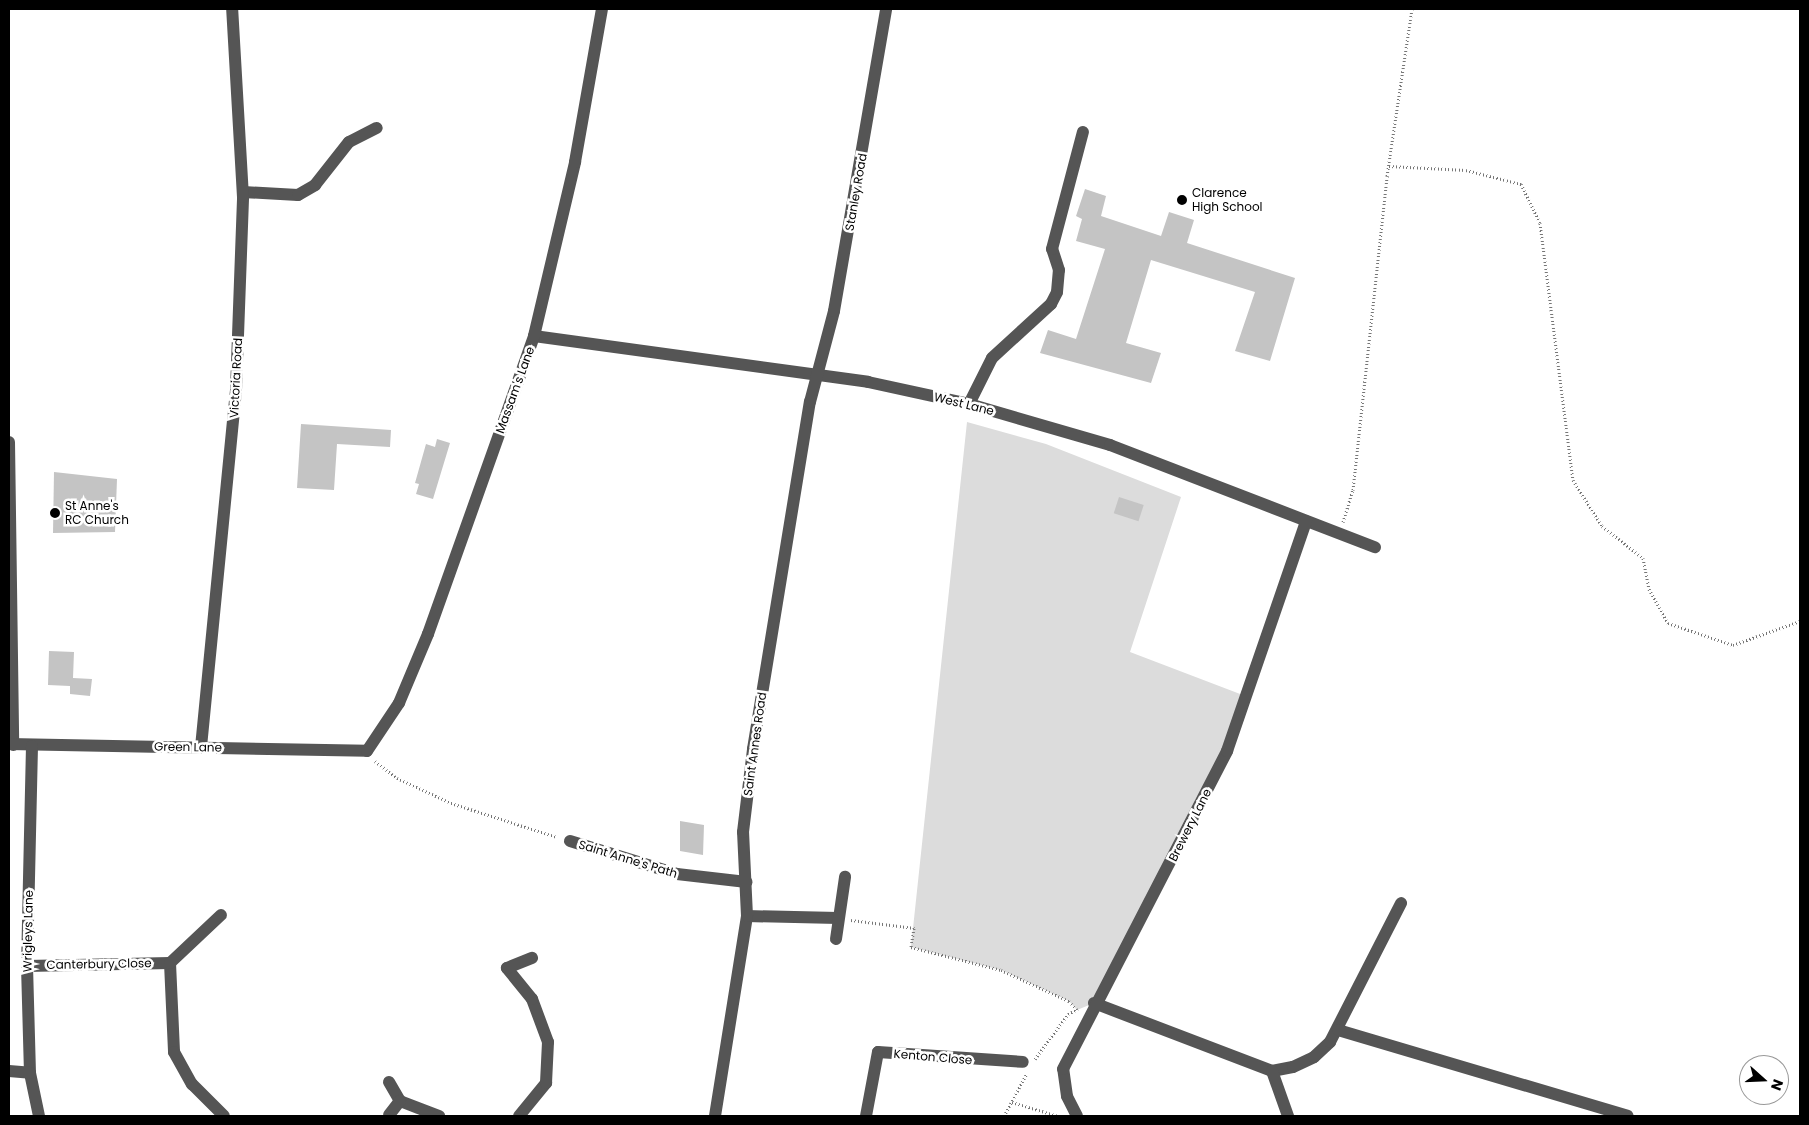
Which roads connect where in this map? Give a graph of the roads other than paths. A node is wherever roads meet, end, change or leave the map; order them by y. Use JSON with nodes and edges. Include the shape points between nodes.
{"nodes":[{"id":1,"x":232,"y":9,"type":"edge"},
{"id":2,"x":602,"y":9,"type":"edge"},
{"id":3,"x":886,"y":9,"type":"edge"},
{"id":4,"x":377,"y":128,"type":"dead end"},
{"id":5,"x":1083,"y":132,"type":"dead end"},
{"id":6,"x":243,"y":192,"type":"junction"},
{"id":7,"x":534,"y":336,"type":"junction"},
{"id":8,"x":818,"y":375,"type":"junction"},
{"id":9,"x":969,"y":404,"type":"junction"},
{"id":10,"x":9,"y":442,"type":"edge"},
{"id":11,"x":1306,"y":521,"type":"junction"},
{"id":12,"x":1375,"y":547,"type":"dead end"},
{"id":13,"x":11,"y":745,"type":"edge"},
{"id":14,"x":32,"y":746,"type":"junction"},
{"id":15,"x":201,"y":747,"type":"junction"},
{"id":16,"x":367,"y":751,"type":"joint"},
{"id":17,"x":570,"y":841,"type":"road end"},
{"id":18,"x":844,"y":877,"type":"dead end"},
{"id":19,"x":746,"y":882,"type":"junction"},
{"id":20,"x":1401,"y":902,"type":"dead end"},
{"id":21,"x":221,"y":915,"type":"dead end"},
{"id":22,"x":747,"y":916,"type":"junction"},
{"id":23,"x":838,"y":918,"type":"junction"},
{"id":24,"x":836,"y":939,"type":"dead end"},
{"id":25,"x":532,"y":958,"type":"dead end"},
{"id":26,"x":170,"y":963,"type":"junction"},
{"id":27,"x":28,"y":966,"type":"junction"},
{"id":28,"x":1094,"y":1003,"type":"junction"},
{"id":29,"x":1338,"y":1030,"type":"junction"},
{"id":30,"x":1028,"y":1066,"type":"road end"},
{"id":31,"x":9,"y":1071,"type":"edge"},
{"id":32,"x":1272,"y":1071,"type":"junction"},
{"id":33,"x":30,"y":1073,"type":"junction"},
{"id":34,"x":389,"y":1082,"type":"dead end"},
{"id":35,"x":400,"y":1101,"type":"junction"},
{"id":36,"x":389,"y":1115,"type":"edge"},
{"id":37,"x":39,"y":1116,"type":"edge"},
{"id":38,"x":224,"y":1116,"type":"edge"},
{"id":39,"x":439,"y":1116,"type":"edge"},
{"id":40,"x":519,"y":1116,"type":"edge"},
{"id":41,"x":715,"y":1116,"type":"edge"},
{"id":42,"x":866,"y":1116,"type":"edge"},
{"id":43,"x":1077,"y":1116,"type":"edge"},
{"id":44,"x":1288,"y":1116,"type":"edge"},
{"id":45,"x":1628,"y":1116,"type":"edge"}],
"edges":[{"from":1,"to":6,"type":"street","name":"Victoria Road"},
{"from":2,"to":7,"type":"street","name":"Massam's Lane","via":[[575,162]]},
{"from":3,"to":8,"type":"street","name":"Stanley Road","via":[[850,223]]},
{"from":4,"to":6,"type":"street","via":[[349,142],[315,185],[298,195]]},
{"from":5,"to":9,"type":"street","via":[[1052,249],[1059,270],[1052,304],[992,358]]},
{"from":6,"to":15,"type":"street","name":"Victoria Road","via":[[236,390]]},
{"from":7,"to":8,"type":"street","name":"West Lane"},
{"from":7,"to":16,"type":"street","name":"Massam's Lane","via":[[428,634],[399,703]]},
{"from":8,"to":9,"type":"street","name":"West Lane"},
{"from":8,"to":19,"type":"street","name":"Saint Annes Road","via":[[810,402],[753,748],[742,832]]},
{"from":9,"to":11,"type":"street","name":"West Lane","via":[[1110,444]]},
{"from":10,"to":13,"type":"street"},
{"from":11,"to":12,"type":"street","name":"West Lane"},
{"from":11,"to":28,"type":"street","name":"Brewery Lane","via":[[1227,751]]},
{"from":13,"to":14,"type":"street","name":"Green Lane"},
{"from":14,"to":15,"type":"street","name":"Green Lane"},
{"from":14,"to":27,"type":"street","name":"Wrigleys Lane"},
{"from":15,"to":16,"type":"street","name":"Green Lane"},
{"from":17,"to":19,"type":"street","name":"Saint Anne's Path","via":[[677,874]]},
{"from":18,"to":23,"type":"street"},
{"from":19,"to":22,"type":"street","name":"Saint Annes Road"},
{"from":20,"to":29,"type":"street"},
{"from":21,"to":26,"type":"street","name":"Canterbury Close"},
{"from":22,"to":23,"type":"street"},
{"from":22,"to":41,"type":"street","name":"Saint Annes Road"},
{"from":23,"to":24,"type":"street"},
{"from":25,"to":40,"type":"street","via":[[507,968],[532,999],[548,1042],[546,1083]]},
{"from":26,"to":27,"type":"street","name":"Canterbury Close"},
{"from":26,"to":38,"type":"street","name":"Canterbury Close","via":[[174,1052],[192,1084]]},
{"from":27,"to":33,"type":"street","name":"Wrigleys Lane"},
{"from":28,"to":32,"type":"street"},
{"from":28,"to":43,"type":"street","name":"Brewery Lane","via":[[1063,1069],[1067,1096]]},
{"from":29,"to":32,"type":"street","via":[[1314,1057]]},
{"from":29,"to":45,"type":"street"},
{"from":30,"to":42,"type":"street","name":"Kenton Close","via":[[878,1052]]},
{"from":31,"to":33,"type":"street"},
{"from":32,"to":44,"type":"street"},
{"from":33,"to":37,"type":"street","name":"Wrigleys Lane"},
{"from":34,"to":35,"type":"street"},
{"from":35,"to":36,"type":"street"},
{"from":35,"to":39,"type":"street"}]}
